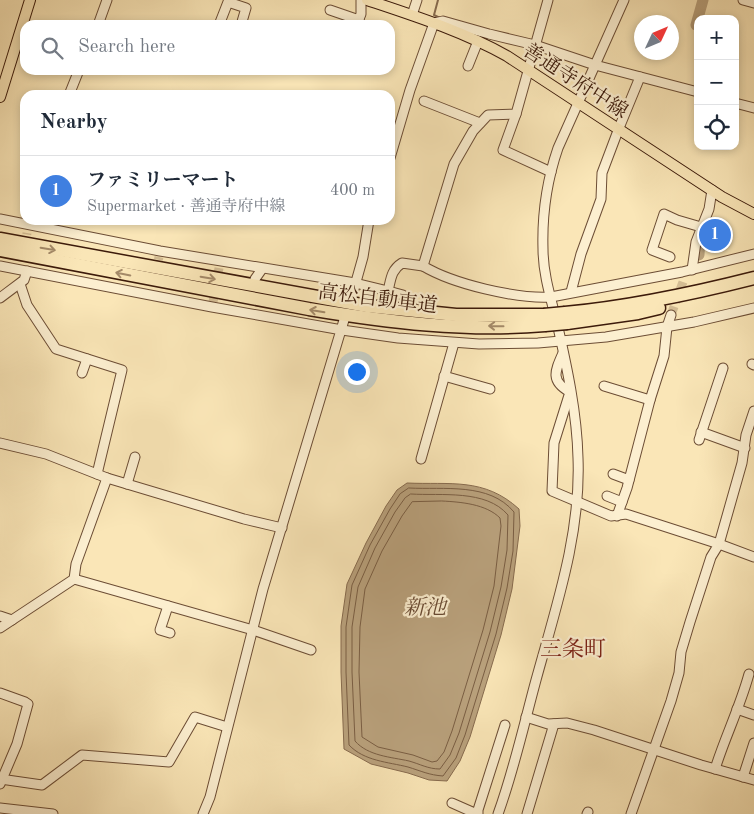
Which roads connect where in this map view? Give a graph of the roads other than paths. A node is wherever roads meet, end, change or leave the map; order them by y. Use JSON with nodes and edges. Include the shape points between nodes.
{"nodes":[{"id":1,"x":30,"y":0,"type":"edge"},
{"id":2,"x":108,"y":0,"type":"edge"},
{"id":3,"x":361,"y":0,"type":"edge"},
{"id":4,"x":367,"y":0,"type":"edge"},
{"id":5,"x":417,"y":0,"type":"edge"},
{"id":6,"x":548,"y":0,"type":"edge"},
{"id":7,"x":624,"y":0,"type":"edge"},
{"id":8,"x":743,"y":0,"type":"edge"},
{"id":9,"x":236,"y":2,"type":"edge"},
{"id":10,"x":754,"y":3,"type":"edge"},
{"id":11,"x":330,"y":10,"type":"dead end"},
{"id":12,"x":412,"y":15,"type":"junction"},
{"id":13,"x":24,"y":20,"type":"edge"},
{"id":14,"x":100,"y":20,"type":"edge"},
{"id":15,"x":221,"y":20,"type":"edge"},
{"id":16,"x":242,"y":20,"type":"edge"},
{"id":17,"x":353,"y":20,"type":"edge"},
{"id":18,"x":358,"y":20,"type":"edge"},
{"id":19,"x":434,"y":23,"type":"junction"},
{"id":20,"x":20,"y":32,"type":"edge"},
{"id":21,"x":478,"y":41,"type":"junction"},
{"id":22,"x":535,"y":45,"type":"junction"},
{"id":23,"x":595,"y":64,"type":"junction"},
{"id":24,"x":468,"y":66,"type":"dead end"},
{"id":25,"x":529,"y":70,"type":"junction"},
{"id":26,"x":76,"y":75,"type":"edge"},
{"id":27,"x":640,"y":77,"type":"junction"},
{"id":28,"x":71,"y":90,"type":"edge"},
{"id":29,"x":694,"y":91,"type":"edge"},
{"id":30,"x":0,"y":97,"type":"edge"},
{"id":31,"x":424,"y":100,"type":"dead end"},
{"id":32,"x":578,"y":102,"type":"junction"},
{"id":33,"x":739,"y":103,"type":"edge"},
{"id":34,"x":754,"y":108,"type":"edge"},
{"id":35,"x":516,"y":114,"type":"junction"},
{"id":36,"x":480,"y":123,"type":"junction"},
{"id":37,"x":618,"y":128,"type":"junction"},
{"id":38,"x":395,"y":141,"type":"edge"},
{"id":39,"x":551,"y":172,"type":"junction"},
{"id":40,"x":712,"y":190,"type":"junction"},
{"id":41,"x":754,"y":214,"type":"edge"},
{"id":42,"x":0,"y":219,"type":"edge"},
{"id":43,"x":20,"y":224,"type":"edge"},
{"id":44,"x":368,"y":225,"type":"edge"},
{"id":45,"x":30,"y":226,"type":"edge"},
{"id":46,"x":701,"y":227,"type":"junction"},
{"id":47,"x":0,"y":239,"type":"edge"},
{"id":48,"x":0,"y":250,"type":"edge"},
{"id":49,"x":754,"y":254,"type":"edge"},
{"id":50,"x":670,"y":256,"type":"dead end"},
{"id":51,"x":0,"y":266,"type":"edge"},
{"id":52,"x":423,"y":266,"type":"junction"},
{"id":53,"x":23,"y":267,"type":"junction"},
{"id":54,"x":262,"y":269,"type":"junction"},
{"id":55,"x":692,"y":270,"type":"junction"},
{"id":56,"x":754,"y":278,"type":"edge"},
{"id":57,"x":255,"y":279,"type":"dead end"},
{"id":58,"x":355,"y":283,"type":"junction"},
{"id":59,"x":20,"y":284,"type":"junction"},
{"id":60,"x":754,"y":285,"type":"edge"},
{"id":61,"x":388,"y":291,"type":"junction"},
{"id":62,"x":571,"y":292,"type":"junction"},
{"id":63,"x":403,"y":295,"type":"dead end"},
{"id":64,"x":352,"y":296,"type":"dead end"},
{"id":65,"x":551,"y":297,"type":"junction"},
{"id":66,"x":0,"y":298,"type":"edge"},
{"id":67,"x":754,"y":308,"type":"edge"},
{"id":68,"x":671,"y":315,"type":"tunnel mouth"},
{"id":69,"x":566,"y":318,"type":"junction"},
{"id":70,"x":344,"y":320,"type":"dead end"},
{"id":71,"x":544,"y":320,"type":"junction"},
{"id":72,"x":667,"y":327,"type":"junction"},
{"id":73,"x":342,"y":330,"type":"junction"},
{"id":74,"x":561,"y":340,"type":"junction"},
{"id":75,"x":454,"y":343,"type":"junction"},
{"id":76,"x":87,"y":359,"type":"junction"},
{"id":77,"x":723,"y":368,"type":"dead end"},
{"id":78,"x":82,"y":373,"type":"dead end"},
{"id":79,"x":444,"y":376,"type":"junction"},
{"id":80,"x":604,"y":386,"type":"dead end"},
{"id":81,"x":490,"y":390,"type":"dead end"},
{"id":82,"x":570,"y":392,"type":"junction"},
{"id":83,"x":650,"y":400,"type":"junction"},
{"id":84,"x":754,"y":411,"type":"edge"},
{"id":85,"x":0,"y":443,"type":"edge"},
{"id":86,"x":745,"y":448,"type":"junction"},
{"id":87,"x":135,"y":457,"type":"dead end"},
{"id":88,"x":421,"y":459,"type":"dead end"},
{"id":89,"x":96,"y":474,"type":"junction"},
{"id":90,"x":613,"y":474,"type":"dead end"},
{"id":91,"x":107,"y":478,"type":"junction"},
{"id":92,"x":629,"y":480,"type":"junction"},
{"id":93,"x":127,"y":484,"type":"junction"},
{"id":94,"x":607,"y":496,"type":"dead end"},
{"id":95,"x":578,"y":502,"type":"junction"},
{"id":96,"x":622,"y":502,"type":"junction"},
{"id":97,"x":617,"y":516,"type":"junction"},
{"id":98,"x":282,"y":528,"type":"junction"},
{"id":99,"x":719,"y":544,"type":"junction"},
{"id":100,"x":754,"y":557,"type":"edge"},
{"id":101,"x":74,"y":579,"type":"junction"},
{"id":102,"x":168,"y":606,"type":"junction"},
{"id":103,"x":0,"y":616,"type":"edge"},
{"id":104,"x":12,"y":620,"type":"junction"},
{"id":105,"x":0,"y":628,"type":"edge"},
{"id":106,"x":253,"y":630,"type":"junction"},
{"id":107,"x":170,"y":633,"type":"dead end"},
{"id":108,"x":311,"y":650,"type":"dead end"},
{"id":109,"x":749,"y":674,"type":"dead end"},
{"id":110,"x":0,"y":694,"type":"edge"},
{"id":111,"x":737,"y":709,"type":"junction"},
{"id":112,"x":754,"y":715,"type":"edge"},
{"id":113,"x":526,"y":717,"type":"junction"},
{"id":114,"x":554,"y":724,"type":"junction"},
{"id":115,"x":505,"y":725,"type":"dead end"},
{"id":116,"x":227,"y":727,"type":"junction"},
{"id":117,"x":754,"y":743,"type":"edge"},
{"id":118,"x":654,"y":750,"type":"junction"},
{"id":119,"x":715,"y":769,"type":"junction"},
{"id":120,"x":743,"y":777,"type":"junction"},
{"id":121,"x":754,"y":780,"type":"edge"},
{"id":122,"x":1,"y":781,"type":"edge"},
{"id":123,"x":452,"y":803,"type":"dead end"},
{"id":124,"x":0,"y":808,"type":"edge"},
{"id":125,"x":51,"y":814,"type":"edge"},
{"id":126,"x":203,"y":814,"type":"edge"},
{"id":127,"x":478,"y":814,"type":"edge"},
{"id":128,"x":498,"y":814,"type":"edge"},
{"id":129,"x":528,"y":814,"type":"edge"},
{"id":130,"x":631,"y":814,"type":"edge"}],
"edges":[{"from":1,"to":13,"type":"main road"},
{"from":2,"to":14,"type":"street"},
{"from":3,"to":18,"type":"street"},
{"from":4,"to":12,"type":"main road","name":"善通寺府中線"},
{"from":5,"to":12,"type":"street"},
{"from":6,"to":22,"type":"street"},
{"from":7,"to":23,"type":"street"},
{"from":8,"to":10,"type":"street"},
{"from":9,"to":15,"type":"street","via":[[228,2]]},
{"from":9,"to":16,"type":"street","via":[[246,8]]},
{"from":11,"to":17,"type":"street"},
{"from":12,"to":19,"type":"main road","name":"善通寺府中線"},
{"from":19,"to":21,"type":"main road","name":"善通寺府中線"},
{"from":19,"to":22,"type":"street","via":[[442,22]]},
{"from":19,"to":38,"type":"street"},
{"from":20,"to":30,"type":"main road"},
{"from":21,"to":24,"type":"street"},
{"from":21,"to":25,"type":"main road","name":"善通寺府中線"},
{"from":22,"to":23,"type":"street"},
{"from":22,"to":25,"type":"street"},
{"from":23,"to":27,"type":"street"},
{"from":23,"to":32,"type":"street"},
{"from":25,"to":32,"type":"main road","name":"善通寺府中線"},
{"from":25,"to":35,"type":"street"},
{"from":26,"to":28,"type":"street"},
{"from":27,"to":29,"type":"street"},
{"from":27,"to":37,"type":"street"},
{"from":31,"to":36,"type":"street"},
{"from":32,"to":37,"type":"main road","name":"善通寺府中線"},
{"from":32,"to":39,"type":"street"},
{"from":33,"to":34,"type":"street"},
{"from":35,"to":36,"type":"street","via":[[488,115]]},
{"from":35,"to":39,"type":"street","via":[[503,150]]},
{"from":36,"to":52,"type":"street","via":[[454,164]]},
{"from":37,"to":40,"type":"main road","name":"善通寺府中線"},
{"from":37,"to":62,"type":"street","via":[[602,173],[601,199]]},
{"from":39,"to":65,"type":"street","via":[[542,250]]},
{"from":40,"to":41,"type":"main road","name":"善通寺府中線"},
{"from":40,"to":46,"type":"street","via":[[709,209]]},
{"from":42,"to":43,"type":"street"},
{"from":44,"to":58,"type":"street"},
{"from":45,"to":54,"type":"street","via":[[219,265]]},
{"from":46,"to":50,"type":"street","via":[[664,214],[652,250]]},
{"from":46,"to":55,"type":"street"},
{"from":47,"to":71,"type":"highway","name":"高松自動車道","one_way":true,"via":[[367,306]]},
{"from":71,"to":48,"type":"highway","name":"高松自動車道","one_way":true,"via":[[526,326],[456,326],[359,317]]},
{"from":49,"to":55,"type":"street"},
{"from":51,"to":53,"type":"street"},
{"from":52,"to":61,"type":"street","via":[[402,263],[394,268]]},
{"from":52,"to":65,"type":"street","via":[[489,289],[537,298]]},
{"from":53,"to":59,"type":"street","via":[[24,280]]},
{"from":53,"to":73,"type":"street","via":[[212,304],[238,306]]},
{"from":54,"to":57,"type":"street"},
{"from":54,"to":58,"type":"street"},
{"from":55,"to":62,"type":"street","via":[[682,277]]},
{"from":56,"to":69,"type":"highway","name":"高松自動車道","via":[[682,296]]},
{"from":58,"to":61,"type":"street"},
{"from":58,"to":64,"type":"street"},
{"from":59,"to":66,"type":"street"},
{"from":59,"to":76,"type":"street","via":[[27,305],[56,349]]},
{"from":60,"to":69,"type":"highway","name":"高松自動車道","via":[[638,313]]},
{"from":61,"to":63,"type":"street"},
{"from":62,"to":65,"type":"street"},
{"from":65,"to":74,"type":"street"},
{"from":67,"to":72,"type":"street"},
{"from":68,"to":72,"type":"street"},
{"from":69,"to":71,"type":"highway","name":"高松自動車道","bridge":true},
{"from":70,"to":73,"type":"street"},
{"from":72,"to":74,"type":"street"},
{"from":72,"to":83,"type":"street","via":[[664,356]]},
{"from":73,"to":75,"type":"street"},
{"from":73,"to":98,"type":"street"},
{"from":74,"to":75,"type":"street"},
{"from":74,"to":82,"type":"street"},
{"from":75,"to":79,"type":"street"},
{"from":76,"to":78,"type":"street"},
{"from":76,"to":89,"type":"street","via":[[122,370]]},
{"from":77,"to":86,"type":"street","via":[[700,436]]},
{"from":79,"to":81,"type":"street"},
{"from":79,"to":88,"type":"street"},
{"from":80,"to":83,"type":"street"},
{"from":82,"to":95,"type":"street","via":[[578,457]]},
{"from":82,"to":95,"type":"street","via":[[554,443],[552,492]]},
{"from":83,"to":92,"type":"street"},
{"from":84,"to":86,"type":"street"},
{"from":85,"to":89,"type":"street","via":[[46,454]]},
{"from":86,"to":99,"type":"street"},
{"from":87,"to":93,"type":"street"},
{"from":89,"to":91,"type":"street"},
{"from":90,"to":92,"type":"street"},
{"from":91,"to":93,"type":"street"},
{"from":91,"to":101,"type":"street"},
{"from":92,"to":96,"type":"street"},
{"from":93,"to":98,"type":"street"},
{"from":94,"to":96,"type":"street"},
{"from":95,"to":97,"type":"street"},
{"from":95,"to":113,"type":"street","via":[[566,569]]},
{"from":96,"to":97,"type":"street"},
{"from":97,"to":99,"type":"street","via":[[626,514]]},
{"from":98,"to":106,"type":"street"},
{"from":99,"to":100,"type":"street"},
{"from":99,"to":118,"type":"street","via":[[690,622],[679,673]]},
{"from":101,"to":102,"type":"street"},
{"from":101,"to":104,"type":"street"},
{"from":102,"to":106,"type":"street"},
{"from":102,"to":107,"type":"street","via":[[160,630]]},
{"from":103,"to":104,"type":"street"},
{"from":104,"to":105,"type":"street"},
{"from":106,"to":108,"type":"street"},
{"from":106,"to":116,"type":"street"},
{"from":109,"to":111,"type":"street","via":[[738,697]]},
{"from":110,"to":122,"type":"street","via":[[28,704],[17,744]]},
{"from":111,"to":112,"type":"street"},
{"from":111,"to":119,"type":"street"},
{"from":113,"to":114,"type":"street"},
{"from":113,"to":128,"type":"street"},
{"from":114,"to":118,"type":"street","via":[[567,723],[594,730]]},
{"from":114,"to":129,"type":"street"},
{"from":115,"to":127,"type":"street"},
{"from":116,"to":122,"type":"street","via":[[195,718],[169,762],[82,754],[42,785]]},
{"from":116,"to":126,"type":"street"},
{"from":117,"to":120,"type":"street"},
{"from":118,"to":119,"type":"street"},
{"from":118,"to":130,"type":"street"},
{"from":119,"to":120,"type":"street"},
{"from":120,"to":121,"type":"street"},
{"from":123,"to":127,"type":"street"},
{"from":124,"to":125,"type":"street"}]}
